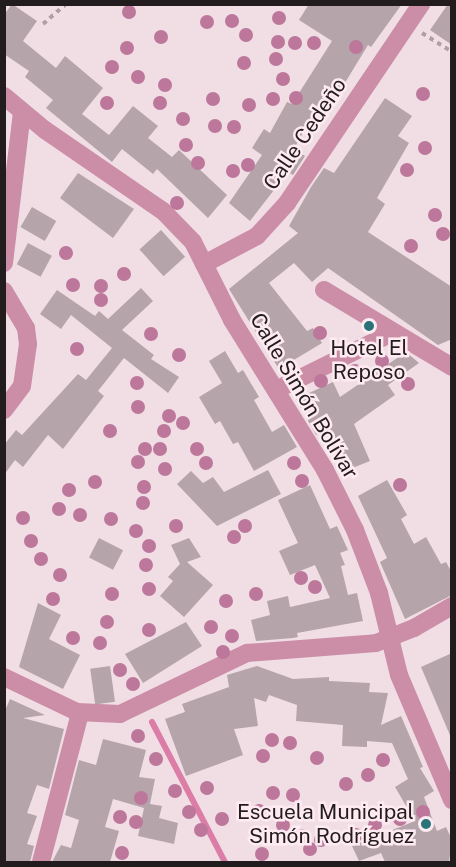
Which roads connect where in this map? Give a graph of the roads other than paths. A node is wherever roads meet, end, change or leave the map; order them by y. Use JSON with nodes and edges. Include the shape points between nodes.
{"nodes":[{"id":1,"x":421,"y":4,"type":"edge"},
{"id":2,"x":4,"y":96,"type":"edge"},
{"id":3,"x":22,"y":112,"type":"junction"},
{"id":4,"x":4,"y":263,"type":"edge"},
{"id":5,"x":204,"y":264,"type":"junction"},
{"id":6,"x":324,"y":290,"type":"dead end"},
{"id":7,"x":4,"y":291,"type":"edge"},
{"id":8,"x":394,"y":332,"type":"junction"},
{"id":9,"x":452,"y":368,"type":"edge"},
{"id":10,"x":276,"y":390,"type":"junction"},
{"id":11,"x":4,"y":410,"type":"edge"},
{"id":12,"x":452,"y":606,"type":"edge"},
{"id":13,"x":390,"y":638,"type":"junction"},
{"id":14,"x":4,"y":677,"type":"edge"},
{"id":15,"x":80,"y":713,"type":"junction"},
{"id":16,"x":452,"y":800,"type":"edge"},
{"id":17,"x":41,"y":862,"type":"edge"}],
"edges":[{"from":1,"to":5,"type":"street","name":"Calle Cedeño","via":[[288,203],[257,236]]},
{"from":2,"to":3,"type":"street","name":"Calle Simón Bolívar"},
{"from":3,"to":4,"type":"street"},
{"from":3,"to":5,"type":"street","name":"Calle Simón Bolívar","via":[[178,224]]},
{"from":5,"to":10,"type":"street","name":"Calle Simón Bolívar","via":[[232,320]]},
{"from":6,"to":8,"type":"street"},
{"from":7,"to":11,"type":"street","via":[[26,328],[28,344],[22,386]]},
{"from":8,"to":9,"type":"street"},
{"from":8,"to":10,"type":"street"},
{"from":10,"to":13,"type":"street","name":"Calle Simón Bolívar","via":[[326,470],[356,530]]},
{"from":12,"to":13,"type":"street"},
{"from":13,"to":15,"type":"street","via":[[359,645],[247,653],[120,714]]},
{"from":13,"to":16,"type":"street","name":"Calle Simón Bolívar","via":[[407,697]]},
{"from":14,"to":15,"type":"street"},
{"from":15,"to":17,"type":"street"}]}
